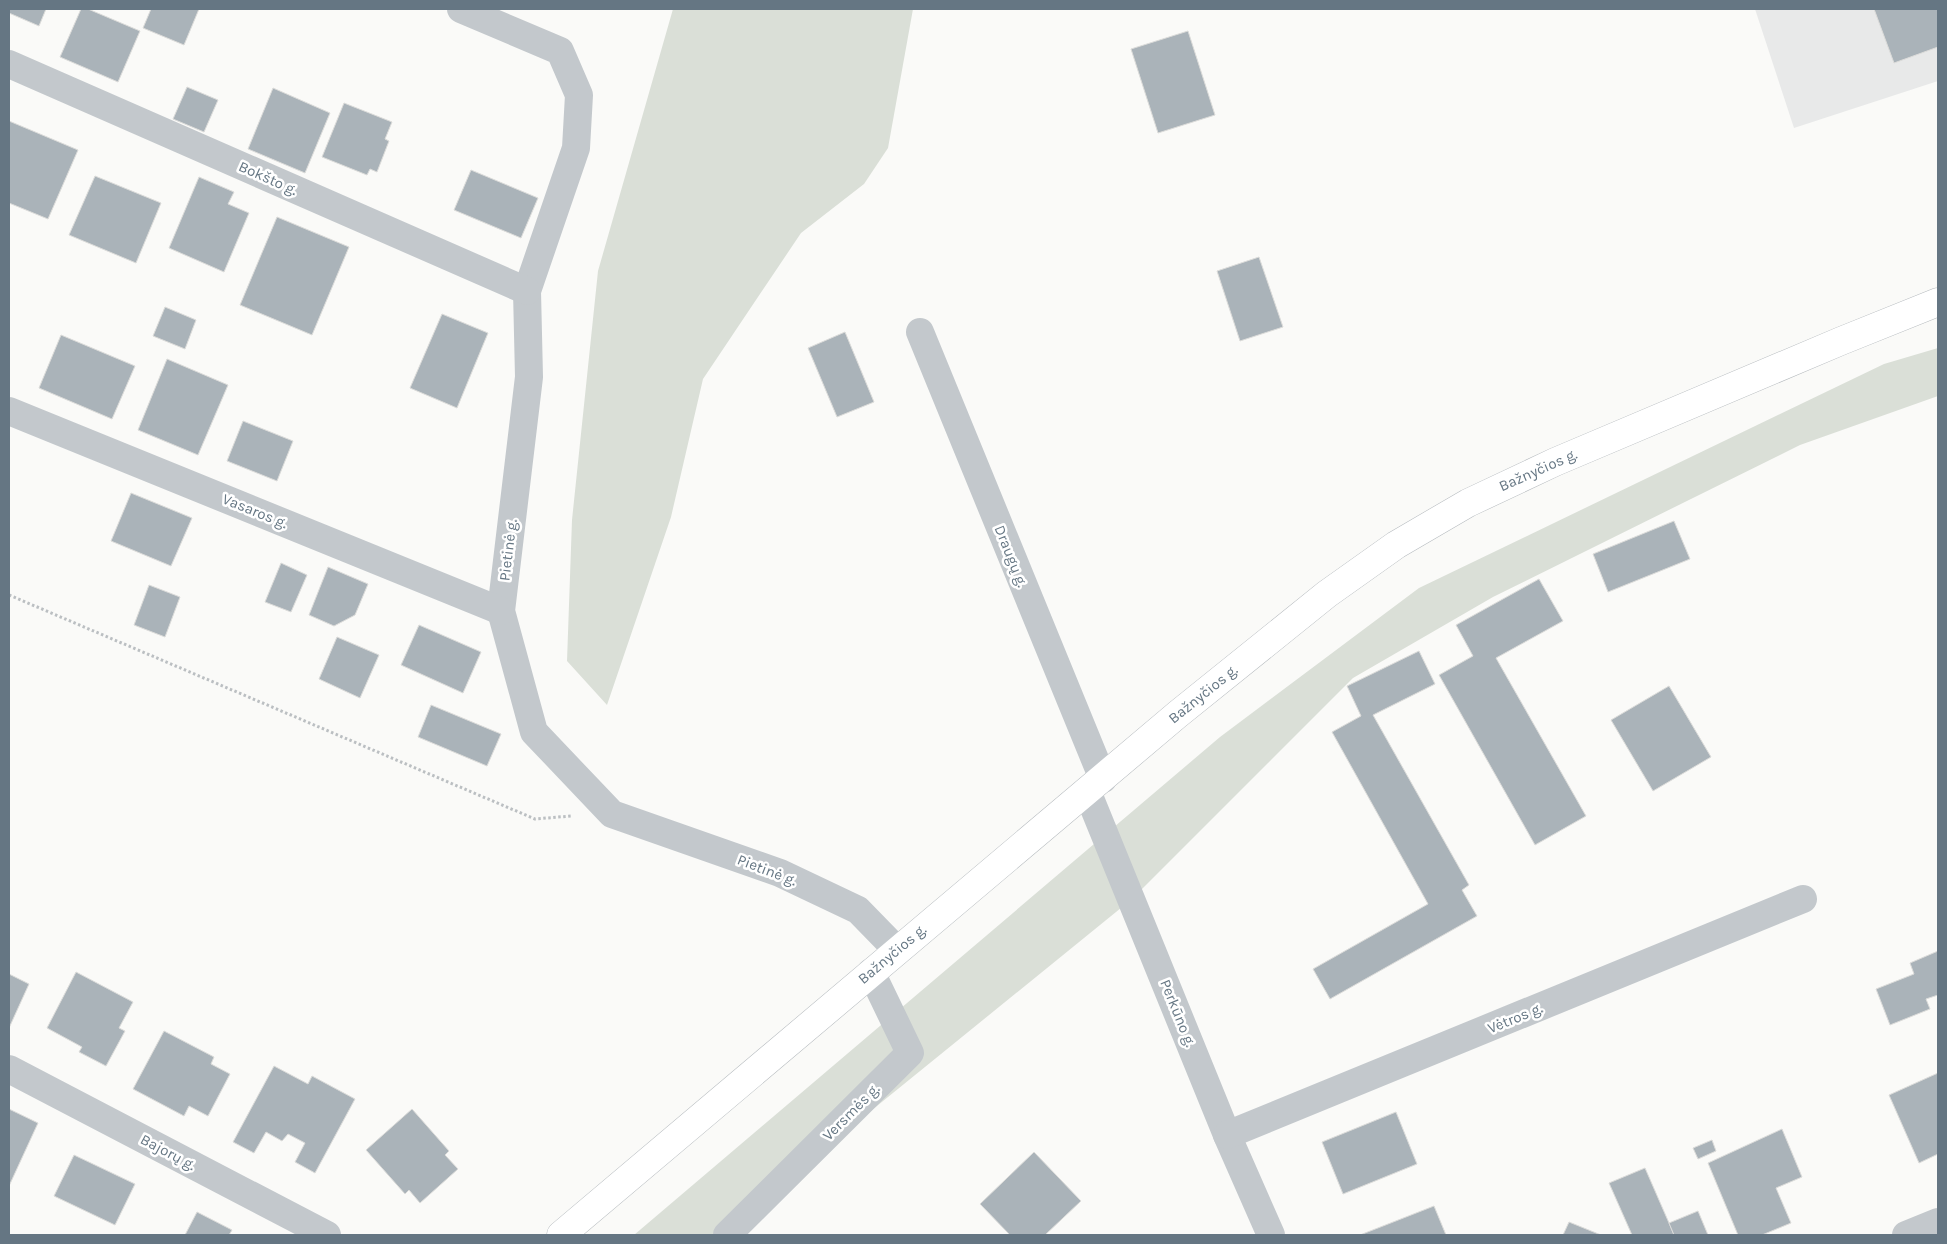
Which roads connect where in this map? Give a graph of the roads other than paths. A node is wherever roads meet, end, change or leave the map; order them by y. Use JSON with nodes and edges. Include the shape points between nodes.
{"nodes":[{"id":1,"x":461,"y":9,"type":"edge"},
{"id":2,"x":9,"y":64,"type":"edge"},
{"id":3,"x":527,"y":291,"type":"junction"},
{"id":4,"x":1938,"y":302,"type":"edge"},
{"id":5,"x":920,"y":332,"type":"dead end"},
{"id":6,"x":9,"y":411,"type":"edge"},
{"id":7,"x":501,"y":610,"type":"junction"},
{"id":8,"x":1095,"y":785,"type":"junction"},
{"id":9,"x":1803,"y":899,"type":"dead end"},
{"id":10,"x":897,"y":950,"type":"junction"},
{"id":11,"x":871,"y":972,"type":"junction"},
{"id":12,"x":9,"y":1069,"type":"edge"},
{"id":13,"x":1227,"y":1134,"type":"junction"},
{"id":14,"x":1938,"y":1222,"type":"edge"},
{"id":15,"x":327,"y":1235,"type":"edge"},
{"id":16,"x":561,"y":1235,"type":"edge"},
{"id":17,"x":727,"y":1235,"type":"edge"},
{"id":18,"x":1271,"y":1235,"type":"edge"},
{"id":19,"x":1906,"y":1235,"type":"edge"}],
"edges":[{"from":1,"to":3,"type":"street","name":"Pietinė g.","via":[[560,51],[579,95],[576,148]]},
{"from":2,"to":3,"type":"street","name":"Bokšto g."},
{"from":3,"to":7,"type":"street","name":"Pietinė g.","via":[[529,376]]},
{"from":4,"to":8,"type":"main road","name":"Bažnyčios g.","via":[[1679,409],[1468,503],[1396,545],[1327,594]]},
{"from":5,"to":8,"type":"street","name":"Draugų g."},
{"from":6,"to":7,"type":"street","name":"Vasaros g."},
{"from":7,"to":10,"type":"street","name":"Pietinė g.","via":[[534,732],[612,814],[780,873],[858,910]]},
{"from":8,"to":10,"type":"main road","name":"Bažnyčios g."},
{"from":8,"to":13,"type":"street","name":"Perkūno g."},
{"from":9,"to":13,"type":"street","name":"Vėtros g."},
{"from":10,"to":11,"type":"main road","name":"Bažnyčios g."},
{"from":11,"to":16,"type":"main road","name":"Bažnyčios g."},
{"from":11,"to":17,"type":"street","name":"Versmės g.","via":[[910,1054]]},
{"from":12,"to":15,"type":"street","name":"Bajorų g."},
{"from":13,"to":18,"type":"street","name":"Perkūno g."},
{"from":14,"to":19,"type":"street"}]}
